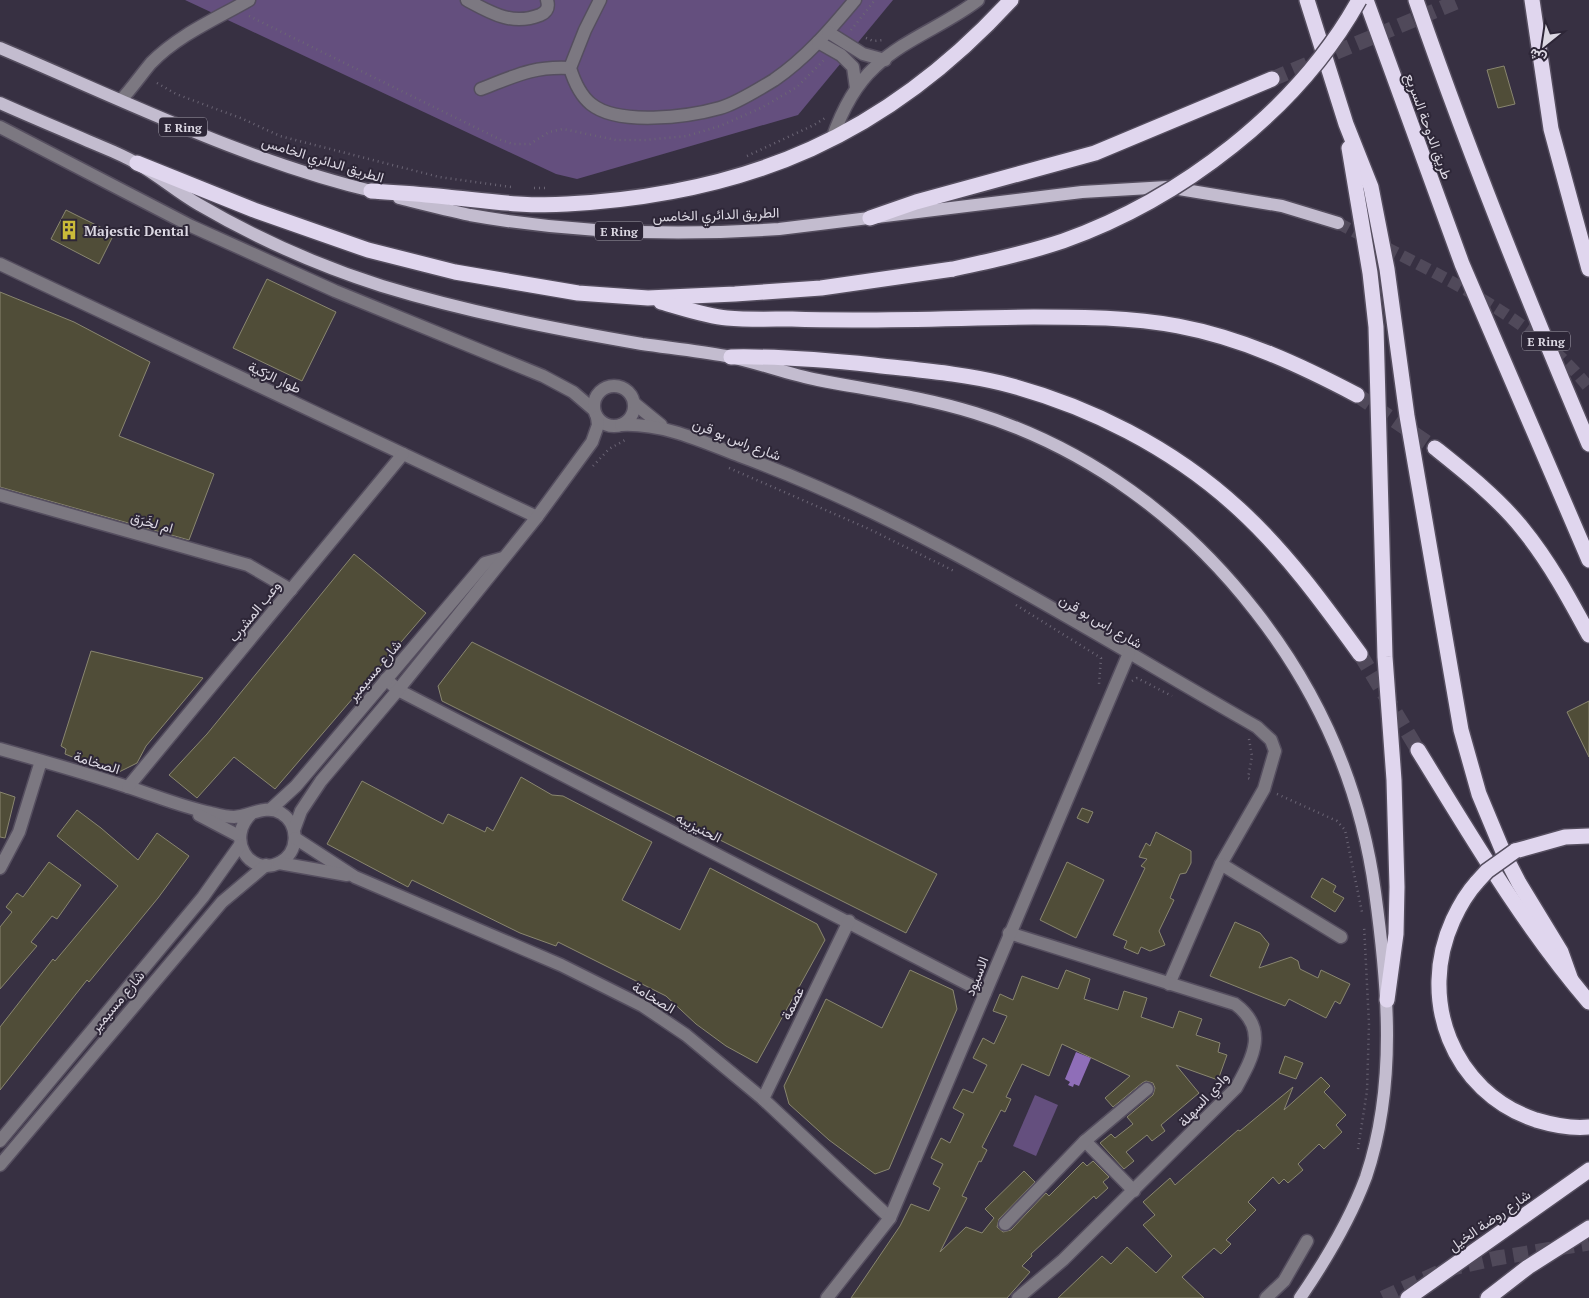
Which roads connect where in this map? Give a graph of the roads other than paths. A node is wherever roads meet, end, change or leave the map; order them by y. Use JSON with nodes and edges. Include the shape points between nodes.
{"nodes":[{"id":1,"x":249,"y":0,"type":"edge"},
{"id":2,"x":467,"y":0,"type":"edge"},
{"id":3,"x":547,"y":0,"type":"edge"},
{"id":4,"x":600,"y":0,"type":"edge"},
{"id":5,"x":855,"y":0,"type":"edge"},
{"id":6,"x":978,"y":0,"type":"edge"},
{"id":7,"x":1012,"y":0,"type":"edge"},
{"id":8,"x":1307,"y":0,"type":"edge"},
{"id":9,"x":1359,"y":0,"type":"edge"},
{"id":10,"x":1366,"y":0,"type":"edge"},
{"id":11,"x":1416,"y":0,"type":"edge"},
{"id":12,"x":1532,"y":0,"type":"edge"},
{"id":13,"x":828,"y":32,"type":"junction"},
{"id":14,"x":818,"y":42,"type":"junction"},
{"id":15,"x":0,"y":48,"type":"edge"},
{"id":16,"x":885,"y":60,"type":"junction"},
{"id":17,"x":570,"y":68,"type":"junction"},
{"id":18,"x":1272,"y":79,"type":"tunnel mouth"},
{"id":19,"x":856,"y":88,"type":"junction"},
{"id":20,"x":481,"y":89,"type":"dead end"},
{"id":21,"x":121,"y":100,"type":"junction"},
{"id":22,"x":0,"y":102,"type":"edge"},
{"id":23,"x":1346,"y":124,"type":"junction"},
{"id":24,"x":0,"y":127,"type":"edge"},
{"id":25,"x":832,"y":139,"type":"junction"},
{"id":26,"x":136,"y":163,"type":"junction"},
{"id":27,"x":371,"y":191,"type":"junction"},
{"id":28,"x":870,"y":218,"type":"junction"},
{"id":29,"x":1338,"y":223,"type":"tunnel mouth"},
{"id":30,"x":0,"y":264,"type":"edge"},
{"id":31,"x":1589,"y":269,"type":"edge"},
{"id":32,"x":648,"y":298,"type":"junction"},
{"id":33,"x":731,"y":357,"type":"junction"},
{"id":34,"x":1357,"y":395,"type":"tunnel mouth"},
{"id":35,"x":634,"y":403,"type":"junction"},
{"id":36,"x":595,"y":413,"type":"junction"},
{"id":37,"x":616,"y":426,"type":"junction"},
{"id":38,"x":666,"y":428,"type":"junction"},
{"id":39,"x":592,"y":442,"type":"junction"},
{"id":40,"x":1589,"y":444,"type":"edge"},
{"id":41,"x":1435,"y":448,"type":"tunnel mouth"},
{"id":42,"x":403,"y":454,"type":"junction"},
{"id":43,"x":0,"y":495,"type":"edge"},
{"id":44,"x":536,"y":517,"type":"junction"},
{"id":45,"x":503,"y":558,"type":"junction"},
{"id":46,"x":1589,"y":560,"type":"edge"},
{"id":47,"x":291,"y":590,"type":"junction"},
{"id":48,"x":1589,"y":635,"type":"edge"},
{"id":49,"x":1129,"y":653,"type":"junction"},
{"id":50,"x":1360,"y":654,"type":"tunnel mouth"},
{"id":51,"x":386,"y":679,"type":"junction"},
{"id":52,"x":398,"y":690,"type":"junction"},
{"id":53,"x":0,"y":749,"type":"edge"},
{"id":54,"x":1418,"y":750,"type":"tunnel mouth"},
{"id":55,"x":320,"y":757,"type":"junction"},
{"id":56,"x":41,"y":761,"type":"junction"},
{"id":57,"x":334,"y":766,"type":"junction"},
{"id":58,"x":128,"y":787,"type":"junction"},
{"id":59,"x":184,"y":807,"type":"junction"},
{"id":60,"x":271,"y":809,"type":"junction"},
{"id":61,"x":252,"y":813,"type":"junction"},
{"id":62,"x":295,"y":834,"type":"junction"},
{"id":63,"x":1589,"y":836,"type":"edge"},
{"id":64,"x":240,"y":841,"type":"junction"},
{"id":65,"x":279,"y":862,"type":"junction"},
{"id":66,"x":1221,"y":864,"type":"junction"},
{"id":67,"x":266,"y":865,"type":"junction"},
{"id":68,"x":0,"y":868,"type":"edge"},
{"id":69,"x":355,"y":877,"type":"junction"},
{"id":70,"x":849,"y":921,"type":"junction"},
{"id":71,"x":1009,"y":933,"type":"junction"},
{"id":72,"x":1341,"y":937,"type":"dead end"},
{"id":73,"x":1571,"y":980,"type":"junction"},
{"id":74,"x":1169,"y":984,"type":"junction"},
{"id":75,"x":985,"y":993,"type":"junction"},
{"id":76,"x":1387,"y":1000,"type":"junction"},
{"id":77,"x":1589,"y":1002,"type":"edge"},
{"id":78,"x":1147,"y":1089,"type":"dead end"},
{"id":79,"x":762,"y":1099,"type":"junction"},
{"id":80,"x":33,"y":1102,"type":"junction"},
{"id":81,"x":43,"y":1112,"type":"junction"},
{"id":82,"x":1587,"y":1127,"type":"edge"},
{"id":83,"x":0,"y":1141,"type":"edge"},
{"id":84,"x":1085,"y":1141,"type":"junction"},
{"id":85,"x":0,"y":1165,"type":"edge"},
{"id":86,"x":1587,"y":1171,"type":"edge"},
{"id":87,"x":1134,"y":1191,"type":"junction"},
{"id":88,"x":890,"y":1218,"type":"junction"},
{"id":89,"x":1005,"y":1224,"type":"dead end"},
{"id":90,"x":1589,"y":1228,"type":"edge"},
{"id":91,"x":1308,"y":1241,"type":"dead end"},
{"id":92,"x":827,"y":1298,"type":"edge"},
{"id":93,"x":1018,"y":1298,"type":"edge"},
{"id":94,"x":1266,"y":1298,"type":"edge"},
{"id":95,"x":1300,"y":1298,"type":"edge"},
{"id":96,"x":1408,"y":1298,"type":"edge"},
{"id":97,"x":1488,"y":1298,"type":"edge"}],
"edges":[{"from":1,"to":21,"type":"street","via":[[177,42],[151,64]]},
{"from":2,"to":3,"type":"street","via":[[497,16],[514,20],[532,18],[545,12]]},
{"from":4,"to":17,"type":"street"},
{"from":5,"to":13,"type":"street"},
{"from":6,"to":16,"type":"street"},
{"from":7,"to":25,"type":"highway","via":[[987,27],[911,92],[868,121]]},
{"from":8,"to":23,"type":"highway"},
{"from":9,"to":32,"type":"highway","bridge":true,"via":[[1326,51],[1261,121],[1182,183],[1112,221],[1062,241],[953,270],[821,288]]},
{"from":10,"to":46,"type":"highway","name":"طريق الدوحة السريع","via":[[1462,264]]},
{"from":11,"to":40,"type":"highway","number":"E Ring","via":[[1503,237]]},
{"from":12,"to":31,"type":"highway","via":[[1551,128]]},
{"from":13,"to":14,"type":"street"},
{"from":13,"to":16,"type":"street","via":[[858,52]]},
{"from":14,"to":17,"type":"street","via":[[807,55],[773,81],[722,108],[638,119],[615,115],[591,104],[576,84]]},
{"from":14,"to":19,"type":"street","via":[[841,55],[853,67]]},
{"from":15,"to":21,"type":"main road","name":"الطريق الدائري الخامس","number":"E Ring"},
{"from":16,"to":19,"type":"street","via":[[875,66]]},
{"from":17,"to":20,"type":"street","via":[[531,70]]},
{"from":18,"to":28,"type":"highway","via":[[1094,153],[916,202]]},
{"from":19,"to":25,"type":"street"},
{"from":21,"to":27,"type":"main road","name":"الطريق الدائري الخامس","number":"E Ring","via":[[258,157]]},
{"from":22,"to":26,"type":"main road"},
{"from":23,"to":73,"type":"highway","via":[[1371,187],[1461,730],[1479,794],[1504,854],[1561,952]]},
{"from":23,"to":76,"type":"highway","via":[[1376,328],[1385,657],[1394,780],[1397,887],[1396,934]]},
{"from":24,"to":36,"type":"street","via":[[191,226],[335,291],[543,376],[573,392]]},
{"from":25,"to":27,"type":"highway","via":[[737,177],[698,188],[652,195],[538,204]]},
{"from":26,"to":32,"type":"highway","via":[[254,210],[368,250],[417,263],[578,293]]},
{"from":26,"to":33,"type":"main road","via":[[195,203],[249,232],[330,268],[383,286],[445,304],[577,333]]},
{"from":27,"to":28,"type":"main road","name":"الطريق الدائري الخامس","number":"E Ring","via":[[478,216],[610,230],[730,232]]},
{"from":28,"to":29,"type":"main road","name":"الطريق الدائري الخامس","via":[[1082,192],[1167,187],[1273,204]]},
{"from":30,"to":42,"type":"street","name":"طوار الرّكية"},
{"from":32,"to":34,"type":"highway","via":[[728,318],[1125,319],[1217,334],[1310,370]]},
{"from":33,"to":50,"type":"highway","via":[[806,358],[904,368],[980,380],[1043,396],[1086,412],[1166,454],[1238,508],[1301,574]]},
{"from":33,"to":76,"type":"main road","via":[[813,379],[932,402],[1021,429],[1095,466],[1185,532],[1220,568],[1267,626],[1312,696],[1331,733],[1359,810],[1370,852]]},
{"from":35,"to":36,"type":"street","via":[[627,391],[614,386],[601,391],[594,403]]},
{"from":35,"to":37,"type":"street","via":[[631,416]]},
{"from":35,"to":38,"type":"street","name":"شارع راس بو قرن"},
{"from":36,"to":37,"type":"street","via":[[605,424]]},
{"from":36,"to":39,"type":"street","name":"شارع مسيمير","via":[[598,425]]},
{"from":37,"to":38,"type":"street","name":"شارع راس بو قرن"},
{"from":37,"to":39,"type":"street","name":"شارع مسيمير"},
{"from":38,"to":49,"type":"street","name":"شارع راس بو قرن","via":[[766,465],[882,517]]},
{"from":39,"to":44,"type":"street","name":"شارع مسيمير"},
{"from":41,"to":48,"type":"highway","via":[[1473,478],[1522,527],[1559,580]]},
{"from":42,"to":44,"type":"street","name":"طوار الرّكية"},
{"from":42,"to":47,"type":"street","name":"وعب المشرب"},
{"from":43,"to":47,"type":"street","name":"ام لخَرَق","via":[[248,565]]},
{"from":44,"to":45,"type":"street","name":"شارع مسيمير"},
{"from":45,"to":51,"type":"street","name":"شارع مسيمير","via":[[485,563]]},
{"from":45,"to":52,"type":"street","name":"شارع مسيمير"},
{"from":47,"to":58,"type":"street","name":"وعب المشرب"},
{"from":49,"to":66,"type":"street","name":"شارع راس بو قرن","via":[[1257,727],[1271,740],[1274,751],[1264,788]]},
{"from":49,"to":71,"type":"street","name":"الاسيود"},
{"from":51,"to":52,"type":"street","name":"الحنيزيبه"},
{"from":51,"to":55,"type":"street","name":"شارع مسيمير"},
{"from":52,"to":57,"type":"street","name":"شارع مسيمير"},
{"from":52,"to":70,"type":"street","name":"الحنيزيبه"},
{"from":53,"to":56,"type":"street","name":"الصخامة"},
{"from":54,"to":73,"type":"highway","via":[[1529,924]]},
{"from":55,"to":57,"type":"street"},
{"from":55,"to":60,"type":"street","name":"شارع مسيمير"},
{"from":56,"to":58,"type":"street","name":"الصخامة"},
{"from":56,"to":68,"type":"street","via":[[19,832]]},
{"from":57,"to":62,"type":"street","name":"شارع مسيمير","via":[[301,811]]},
{"from":58,"to":59,"type":"street","name":"الصخامة"},
{"from":59,"to":61,"type":"street","name":"الصخامة","via":[[227,817]]},
{"from":59,"to":64,"type":"street","name":"الصخامة"},
{"from":60,"to":61,"type":"street"},
{"from":60,"to":62,"type":"street","via":[[287,817]]},
{"from":61,"to":64,"type":"street","via":[[245,820]]},
{"from":62,"to":65,"type":"street","via":[[293,849]]},
{"from":62,"to":69,"type":"street","name":"الصخامة"},
{"from":63,"to":82,"type":"highway","bridge":true,"via":[[1565,837],[1515,851],[1487,871],[1457,910],[1445,938],[1438,968],[1438,998],[1447,1034],[1474,1080],[1523,1116],[1552,1125]]},
{"from":64,"to":67,"type":"street","via":[[250,859]]},
{"from":64,"to":80,"type":"street","name":"شارع مسيمير","via":[[203,897]]},
{"from":65,"to":67,"type":"street"},
{"from":65,"to":69,"type":"street","name":"الصخامة"},
{"from":66,"to":72,"type":"street"},
{"from":66,"to":74,"type":"street","name":"شارع راس بو قرن"},
{"from":67,"to":81,"type":"street","name":"شارع مسيمير","via":[[222,902]]},
{"from":69,"to":79,"type":"street","name":"الصخامة","via":[[561,965],[643,1006],[686,1035]]},
{"from":70,"to":75,"type":"street","name":"الحنيزيبه"},
{"from":70,"to":79,"type":"street","name":"عصمة"},
{"from":71,"to":74,"type":"street","name":"وادي السهلة"},
{"from":71,"to":75,"type":"street","name":"الاسيود"},
{"from":73,"to":77,"type":"highway"},
{"from":74,"to":87,"type":"street","name":"وادي السهلة","via":[[1235,1004],[1244,1011],[1252,1021],[1256,1035],[1254,1052],[1236,1088]]},
{"from":75,"to":88,"type":"street","name":"الاسيود"},
{"from":76,"to":95,"type":"main road","via":[[1386,1072],[1380,1124],[1365,1177],[1343,1230]]},
{"from":78,"to":84,"type":"street"},
{"from":79,"to":88,"type":"street","name":"الصخامة"},
{"from":80,"to":81,"type":"street"},
{"from":80,"to":83,"type":"street","name":"شارع مسيمير"},
{"from":81,"to":85,"type":"street","name":"شارع مسيمير"},
{"from":84,"to":87,"type":"street"},
{"from":84,"to":89,"type":"street"},
{"from":86,"to":96,"type":"highway","name":"شارع روضة الخيل"},
{"from":87,"to":93,"type":"street","name":"وادي السهلة","via":[[1063,1260]]},
{"from":88,"to":92,"type":"street","name":"الاسيود"},
{"from":90,"to":97,"type":"highway"},
{"from":91,"to":94,"type":"street","via":[[1284,1281]]}]}
